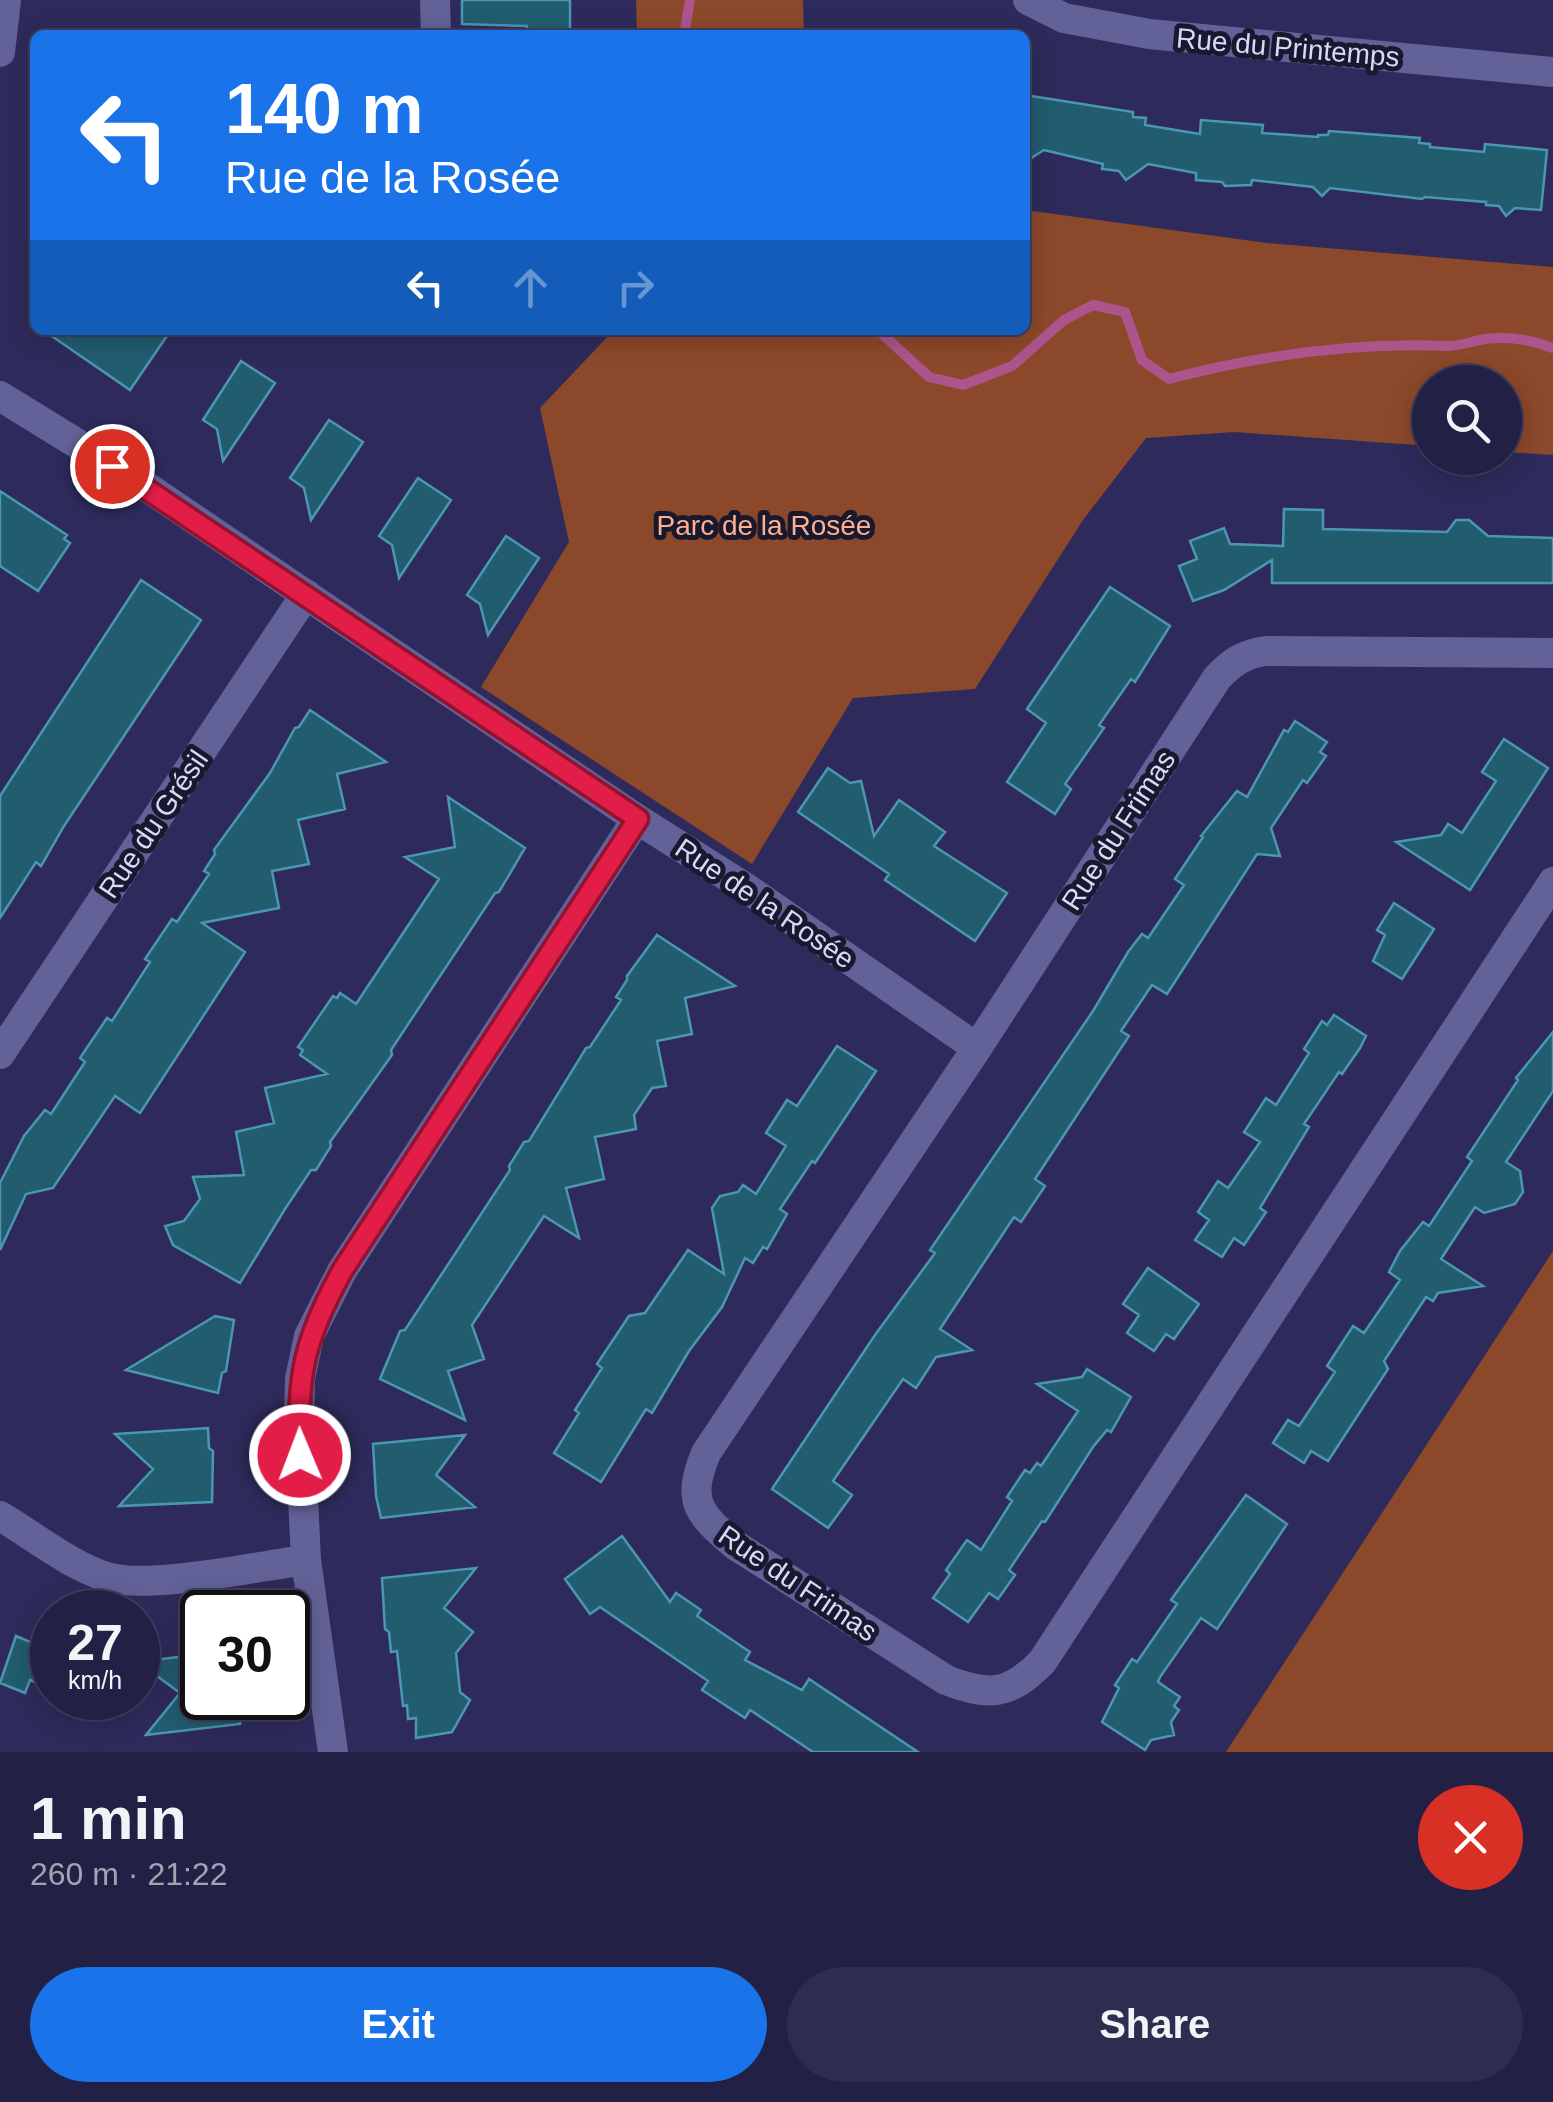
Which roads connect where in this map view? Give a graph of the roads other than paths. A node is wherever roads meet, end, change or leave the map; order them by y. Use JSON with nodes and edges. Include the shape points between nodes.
{"nodes":[{"id":1,"x":6,"y":0,"type":"edge"},
{"id":2,"x":436,"y":0,"type":"edge"},
{"id":3,"x":1028,"y":0,"type":"edge"},
{"id":4,"x":436,"y":30,"type":"edge"},
{"id":5,"x":0,"y":52,"type":"edge"},
{"id":6,"x":1553,"y":72,"type":"edge"},
{"id":7,"x":0,"y":396,"type":"edge"},
{"id":8,"x":306,"y":594,"type":"junction"},
{"id":9,"x":1553,"y":652,"type":"edge"},
{"id":10,"x":638,"y":819,"type":"junction"},
{"id":11,"x":1553,"y":882,"type":"edge"},
{"id":12,"x":977,"y":1048,"type":"junction"},
{"id":13,"x":0,"y":1054,"type":"edge"},
{"id":14,"x":0,"y":1516,"type":"edge"},
{"id":15,"x":306,"y":1560,"type":"junction"},
{"id":16,"x":332,"y":1752,"type":"edge"}],
"edges":[{"from":1,"to":5,"type":"street"},
{"from":2,"to":4,"type":"street"},
{"from":3,"to":6,"type":"street","name":"Rue du Printemps","via":[[1064,18],[1149,34]]},
{"from":7,"to":8,"type":"street","name":"Rue de la Rosée"},
{"from":8,"to":10,"type":"street","name":"Rue de la Rosée"},
{"from":8,"to":13,"type":"street","name":"Rue du Grésil"},
{"from":9,"to":12,"type":"street","name":"Rue du Frimas","via":[[1266,652],[1231,663]]},
{"from":10,"to":12,"type":"street","name":"Rue de la Rosée"},
{"from":10,"to":15,"type":"street","via":[[321,1309],[300,1379]]},
{"from":11,"to":12,"type":"street","name":"Rue du Frimas","via":[[1042,1662],[1020,1683],[994,1692],[969,1689],[930,1670],[735,1544],[696,1502],[706,1453]]},
{"from":14,"to":15,"type":"street","via":[[77,1563],[138,1582]]},
{"from":15,"to":16,"type":"street"}]}
